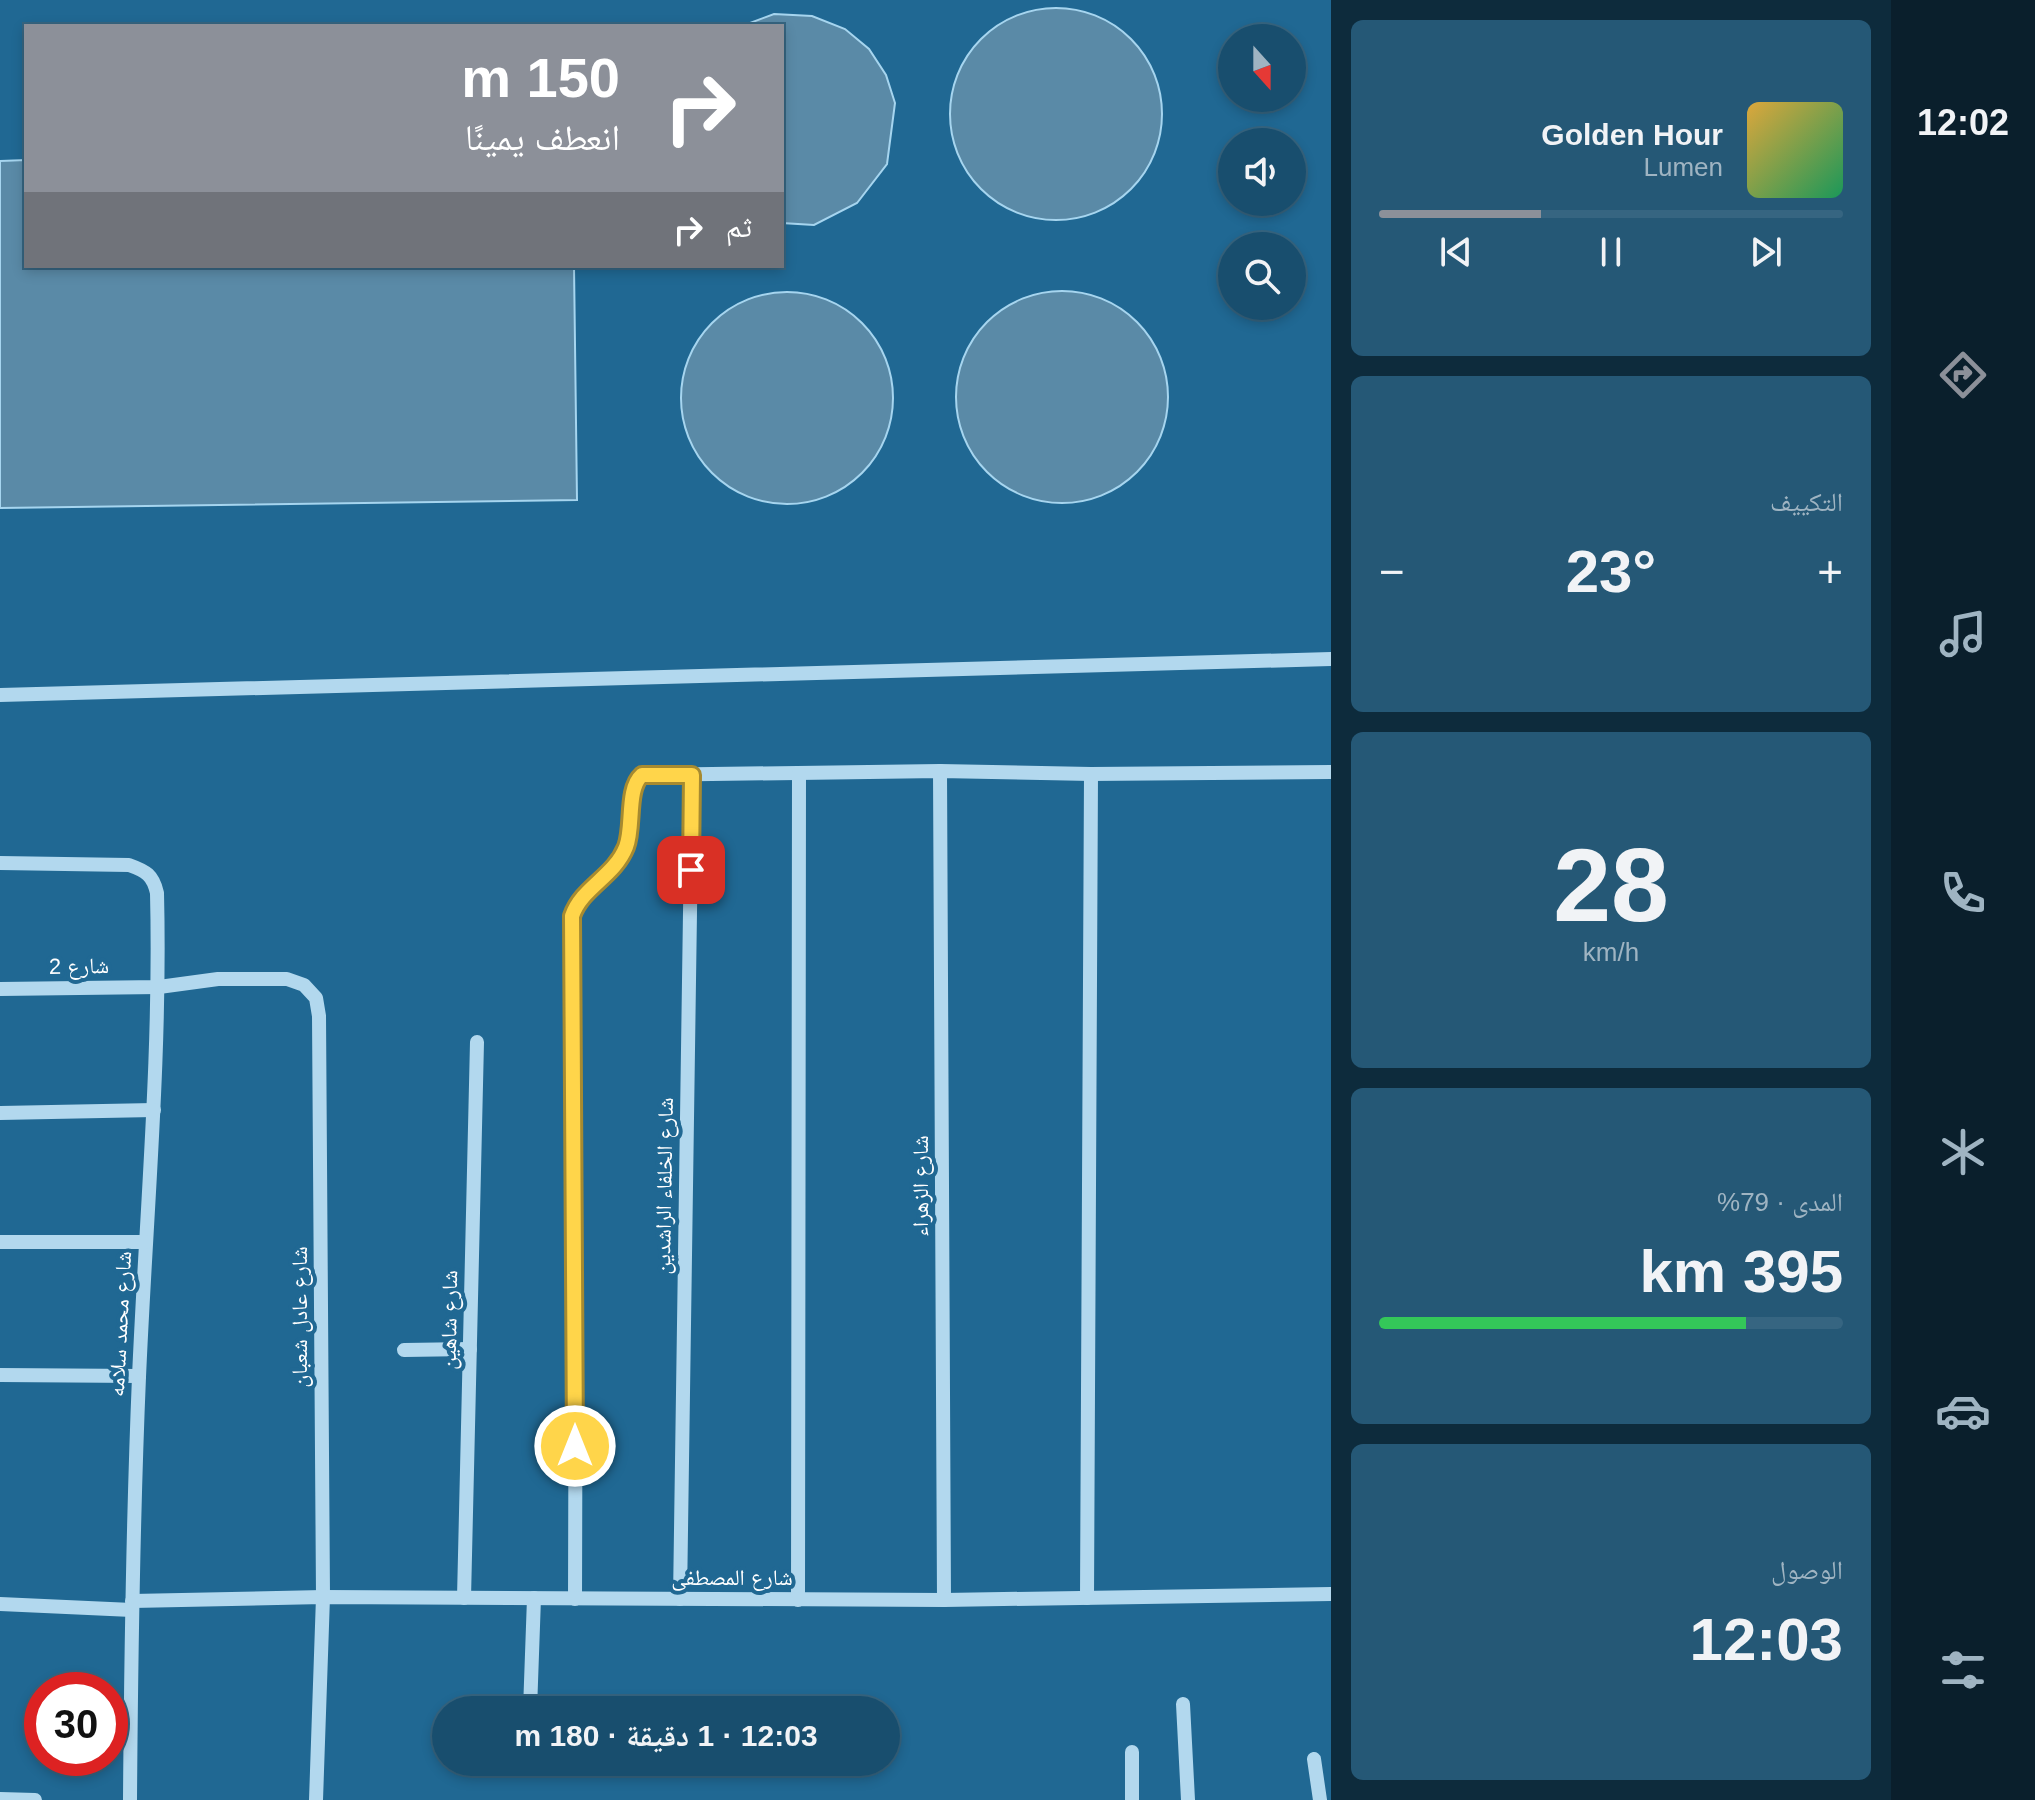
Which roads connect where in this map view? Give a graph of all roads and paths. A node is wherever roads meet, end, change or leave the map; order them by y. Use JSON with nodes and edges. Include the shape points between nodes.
{"nodes":[{"id":1,"x":1331,"y":659,"type":"edge"},
{"id":2,"x":0,"y":695,"type":"edge"},
{"id":3,"x":940,"y":771,"type":"junction"},
{"id":4,"x":1331,"y":772,"type":"edge"},
{"id":5,"x":799,"y":773,"type":"junction"},
{"id":6,"x":1091,"y":774,"type":"junction"},
{"id":7,"x":692,"y":775,"type":"junction"},
{"id":8,"x":0,"y":863,"type":"edge"},
{"id":9,"x":159,"y":987,"type":"junction"},
{"id":10,"x":0,"y":989,"type":"edge"},
{"id":11,"x":477,"y":1042,"type":"dead end"},
{"id":12,"x":154,"y":1110,"type":"junction"},
{"id":13,"x":0,"y":1113,"type":"edge"},
{"id":14,"x":0,"y":1242,"type":"edge"},
{"id":15,"x":146,"y":1242,"type":"junction"},
{"id":16,"x":470,"y":1349,"type":"junction"},
{"id":17,"x":404,"y":1350,"type":"dead end"},
{"id":18,"x":0,"y":1375,"type":"edge"},
{"id":19,"x":139,"y":1376,"type":"junction"},
{"id":20,"x":1331,"y":1594,"type":"edge"},
{"id":21,"x":323,"y":1597,"type":"junction"},
{"id":22,"x":464,"y":1598,"type":"junction"},
{"id":23,"x":534,"y":1598,"type":"junction"},
{"id":24,"x":1087,"y":1598,"type":"junction"},
{"id":25,"x":575,"y":1599,"type":"junction"},
{"id":26,"x":680,"y":1599,"type":"junction"},
{"id":27,"x":798,"y":1600,"type":"junction"},
{"id":28,"x":944,"y":1600,"type":"junction"},
{"id":29,"x":0,"y":1604,"type":"edge"},
{"id":30,"x":132,"y":1605,"type":"junction"},
{"id":31,"x":530,"y":1696,"type":"edge"},
{"id":32,"x":1183,"y":1704,"type":"dead end"},
{"id":33,"x":1132,"y":1752,"type":"dead end"},
{"id":34,"x":1314,"y":1759,"type":"dead end"},
{"id":35,"x":0,"y":1799,"type":"edge"},
{"id":36,"x":35,"y":1800,"type":"edge"},
{"id":37,"x":130,"y":1800,"type":"edge"},
{"id":38,"x":316,"y":1800,"type":"edge"},
{"id":39,"x":1132,"y":1800,"type":"edge"},
{"id":40,"x":1188,"y":1800,"type":"edge"},
{"id":41,"x":1320,"y":1800,"type":"edge"}],
"edges":[{"from":1,"to":2,"type":"street"},
{"from":3,"to":5,"type":"street"},
{"from":3,"to":6,"type":"street"},
{"from":3,"to":28,"type":"street","name":"شارع الزهراء"},
{"from":4,"to":6,"type":"street"},
{"from":5,"to":7,"type":"street"},
{"from":5,"to":27,"type":"street"},
{"from":6,"to":24,"type":"street"},
{"from":7,"to":25,"type":"street","via":[[642,775],[636,780],[625,848],[615,867],[577,901],[572,916]]},
{"from":7,"to":26,"type":"street","name":"شارع الخلفاء الراشدين"},
{"from":8,"to":9,"type":"street","name":"شارع محمد سلامه","via":[[129,865],[146,872],[157,893]]},
{"from":9,"to":10,"type":"street","name":"شارع 2"},
{"from":9,"to":12,"type":"street","name":"شارع محمد سلامه"},
{"from":9,"to":21,"type":"street","name":"شارع عادل شعبان","via":[[218,979],[287,979],[304,985],[316,998]]},
{"from":11,"to":16,"type":"street","name":"شارع شاهين"},
{"from":12,"to":13,"type":"street"},
{"from":12,"to":15,"type":"street","name":"شارع محمد سلامه"},
{"from":14,"to":15,"type":"street"},
{"from":15,"to":19,"type":"street","name":"شارع محمد سلامه"},
{"from":16,"to":17,"type":"street"},
{"from":16,"to":22,"type":"street","name":"شارع شاهين"},
{"from":18,"to":19,"type":"street"},
{"from":19,"to":30,"type":"street","name":"شارع محمد سلامه"},
{"from":20,"to":24,"type":"street","name":"شارع المصطفى"},
{"from":21,"to":22,"type":"street","name":"شارع المصطفى"},
{"from":21,"to":30,"type":"street","name":"شارع المصطفى"},
{"from":21,"to":38,"type":"street","name":"شارع عادل شعبان"},
{"from":22,"to":23,"type":"street","name":"شارع المصطفى"},
{"from":23,"to":25,"type":"street","name":"شارع المصطفى"},
{"from":23,"to":31,"type":"street"},
{"from":24,"to":28,"type":"street","name":"شارع المصطفى"},
{"from":25,"to":26,"type":"street","name":"شارع المصطفى"},
{"from":26,"to":27,"type":"street","name":"شارع المصطفى"},
{"from":27,"to":28,"type":"street","name":"شارع المصطفى"},
{"from":29,"to":30,"type":"street","name":"شارع المصطفى"},
{"from":30,"to":37,"type":"street","name":"شارع محمد سلامه"},
{"from":32,"to":40,"type":"street"},
{"from":33,"to":39,"type":"street"},
{"from":34,"to":41,"type":"street"},
{"from":35,"to":36,"type":"street"}]}
